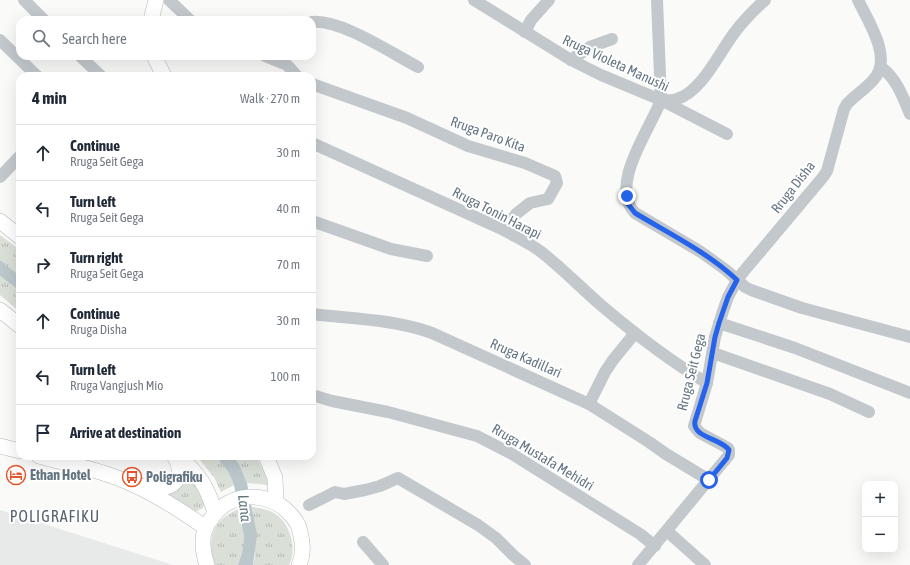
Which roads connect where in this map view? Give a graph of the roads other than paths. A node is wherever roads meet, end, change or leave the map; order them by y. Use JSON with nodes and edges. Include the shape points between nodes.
{"nodes":[{"id":1,"x":24,"y":0,"type":"edge"},
{"id":2,"x":156,"y":0,"type":"edge"},
{"id":3,"x":169,"y":0,"type":"edge"},
{"id":4,"x":474,"y":0,"type":"edge"},
{"id":5,"x":549,"y":0,"type":"edge"},
{"id":6,"x":657,"y":0,"type":"edge"},
{"id":7,"x":765,"y":0,"type":"edge"},
{"id":8,"x":858,"y":0,"type":"edge"},
{"id":9,"x":40,"y":16,"type":"edge"},
{"id":10,"x":152,"y":16,"type":"edge"},
{"id":11,"x":186,"y":16,"type":"edge"},
{"id":12,"x":316,"y":21,"type":"edge"},
{"id":13,"x":525,"y":32,"type":"junction"},
{"id":14,"x":612,"y":39,"type":"dead end"},
{"id":15,"x":0,"y":40,"type":"edge"},
{"id":16,"x":16,"y":56,"type":"edge"},
{"id":17,"x":21,"y":60,"type":"edge"},
{"id":18,"x":84,"y":60,"type":"edge"},
{"id":19,"x":156,"y":60,"type":"edge"},
{"id":20,"x":289,"y":60,"type":"edge"},
{"id":21,"x":571,"y":60,"type":"junction"},
{"id":22,"x":418,"y":67,"type":"dead end"},
{"id":23,"x":881,"y":67,"type":"junction"},
{"id":24,"x":33,"y":72,"type":"edge"},
{"id":25,"x":97,"y":72,"type":"edge"},
{"id":26,"x":162,"y":72,"type":"edge"},
{"id":27,"x":295,"y":72,"type":"edge"},
{"id":28,"x":316,"y":85,"type":"edge"},
{"id":29,"x":660,"y":100,"type":"junction"},
{"id":30,"x":910,"y":114,"type":"edge"},
{"id":31,"x":727,"y":134,"type":"dead end"},
{"id":32,"x":316,"y":145,"type":"edge"},
{"id":33,"x":16,"y":160,"type":"edge"},
{"id":34,"x":0,"y":177,"type":"edge"},
{"id":35,"x":0,"y":221,"type":"edge"},
{"id":36,"x":316,"y":222,"type":"edge"},
{"id":37,"x":504,"y":230,"type":"junction"},
{"id":38,"x":16,"y":234,"type":"edge"},
{"id":39,"x":427,"y":256,"type":"dead end"},
{"id":40,"x":737,"y":280,"type":"junction"},
{"id":41,"x":0,"y":310,"type":"edge"},
{"id":42,"x":316,"y":314,"type":"edge"},
{"id":43,"x":16,"y":323,"type":"edge"},
{"id":44,"x":719,"y":323,"type":"junction"},
{"id":45,"x":635,"y":333,"type":"junction"},
{"id":46,"x":910,"y":338,"type":"edge"},
{"id":47,"x":713,"y":353,"type":"junction"},
{"id":48,"x":707,"y":383,"type":"junction"},
{"id":49,"x":910,"y":393,"type":"edge"},
{"id":50,"x":316,"y":396,"type":"edge"},
{"id":51,"x":589,"y":404,"type":"junction"},
{"id":52,"x":869,"y":412,"type":"dead end"},
{"id":53,"x":0,"y":446,"type":"edge"},
{"id":54,"x":16,"y":450,"type":"edge"},
{"id":55,"x":54,"y":460,"type":"edge"},
{"id":56,"x":176,"y":460,"type":"edge"},
{"id":57,"x":183,"y":460,"type":"edge"},
{"id":58,"x":268,"y":460,"type":"edge"},
{"id":59,"x":709,"y":480,"type":"junction"},
{"id":60,"x":133,"y":485,"type":"junction"},
{"id":61,"x":276,"y":502,"type":"junction"},
{"id":62,"x":309,"y":505,"type":"dead end"},
{"id":63,"x":220,"y":509,"type":"junction"},
{"id":64,"x":206,"y":528,"type":"junction"},
{"id":65,"x":667,"y":531,"type":"junction"},
{"id":66,"x":364,"y":542,"type":"dead end"},
{"id":67,"x":655,"y":546,"type":"junction"},
{"id":68,"x":301,"y":564,"type":"edge"},
{"id":69,"x":207,"y":565,"type":"edge"},
{"id":70,"x":383,"y":565,"type":"edge"},
{"id":71,"x":525,"y":565,"type":"edge"},
{"id":72,"x":638,"y":565,"type":"edge"},
{"id":73,"x":705,"y":565,"type":"edge"}],
"edges":[{"from":1,"to":9,"type":"street"},
{"from":2,"to":10,"type":"main road"},
{"from":3,"to":11,"type":"street"},
{"from":4,"to":13,"type":"street","name":"Rruga Violeta Manushi"},
{"from":5,"to":13,"type":"street","via":[[531,20]]},
{"from":6,"to":29,"type":"street"},
{"from":7,"to":29,"type":"street","via":[[734,33],[706,76],[695,88],[677,100]]},
{"from":8,"to":23,"type":"street","via":[[878,44]]},
{"from":12,"to":22,"type":"street","via":[[332,23],[350,30]]},
{"from":13,"to":21,"type":"street","name":"Rruga Violeta Manushi"},
{"from":14,"to":21,"type":"street","via":[[590,47]]},
{"from":15,"to":16,"type":"street"},
{"from":17,"to":24,"type":"street"},
{"from":18,"to":25,"type":"street"},
{"from":19,"to":26,"type":"main road"},
{"from":20,"to":27,"type":"street"},
{"from":21,"to":29,"type":"street","name":"Rruga Violeta Manushi"},
{"from":23,"to":30,"type":"street","via":[[895,81]]},
{"from":23,"to":40,"type":"street","name":"Rruga Disha","via":[[875,79],[846,104],[827,171],[823,177]]},
{"from":28,"to":37,"type":"street","name":"Rruga Paro Kita","via":[[407,118],[468,146],[525,163],[555,176],[557,183],[548,199],[530,203],[516,214]]},
{"from":29,"to":31,"type":"street","name":"Rruga Violeta Manushi"},
{"from":29,"to":40,"type":"street","via":[[633,157],[627,183],[628,204],[635,213],[706,256]]},
{"from":32,"to":37,"type":"street","name":"Rruga Tonin Harapi"},
{"from":33,"to":34,"type":"street"},
{"from":35,"to":38,"type":"main road"},
{"from":36,"to":39,"type":"street","via":[[391,249]]},
{"from":37,"to":45,"type":"street","name":"Rruga Tonin Harapi","via":[[541,252]]},
{"from":40,"to":44,"type":"street","name":"Rruga Disha"},
{"from":40,"to":46,"type":"street","via":[[751,290],[802,308]]},
{"from":41,"to":43,"type":"main road"},
{"from":42,"to":51,"type":"street","name":"Rruga Kadillari","via":[[354,317],[432,332]]},
{"from":44,"to":47,"type":"street","name":"Rruga Seit Gega"},
{"from":44,"to":49,"type":"street","via":[[795,348]]},
{"from":45,"to":48,"type":"street","name":"Rruga Tonin Harapi"},
{"from":45,"to":51,"type":"street","via":[[613,360]]},
{"from":47,"to":48,"type":"street","name":"Rruga Seit Gega"},
{"from":47,"to":52,"type":"street","via":[[830,394]]},
{"from":48,"to":59,"type":"street","name":"Rruga Seit Gega","via":[[695,428],[729,450],[727,458]]},
{"from":50,"to":67,"type":"street","name":"Rruga Mustafa Mehidri","via":[[477,436],[512,454],[634,530]]},
{"from":51,"to":59,"type":"street","name":"Rruga Kadillari"},
{"from":53,"to":54,"type":"main road"},
{"from":55,"to":60,"type":"main road","via":[[106,474]]},
{"from":56,"to":60,"type":"main road","via":[[179,475],[166,488]]},
{"from":57,"to":63,"type":"main road","via":[[200,478]]},
{"from":58,"to":61,"type":"main road","via":[[275,478]]},
{"from":59,"to":65,"type":"street","name":"Rruga Seit Gega"},
{"from":60,"to":64,"type":"main road"},
{"from":61,"to":63,"type":"main road","via":[[261,497],[246,497],[239,498]]},
{"from":61,"to":68,"type":"main road","via":[[294,518],[300,529]]},
{"from":62,"to":71,"type":"street","via":[[335,492],[344,494],[365,490],[398,478],[478,525]]},
{"from":63,"to":64,"type":"main road"},
{"from":64,"to":69,"type":"main road","via":[[202,546]]},
{"from":65,"to":67,"type":"street","name":"Rruga Seit Gega"},
{"from":65,"to":73,"type":"street"},
{"from":66,"to":70,"type":"street"},
{"from":67,"to":72,"type":"street","name":"Rruga Seit Gega"}]}
